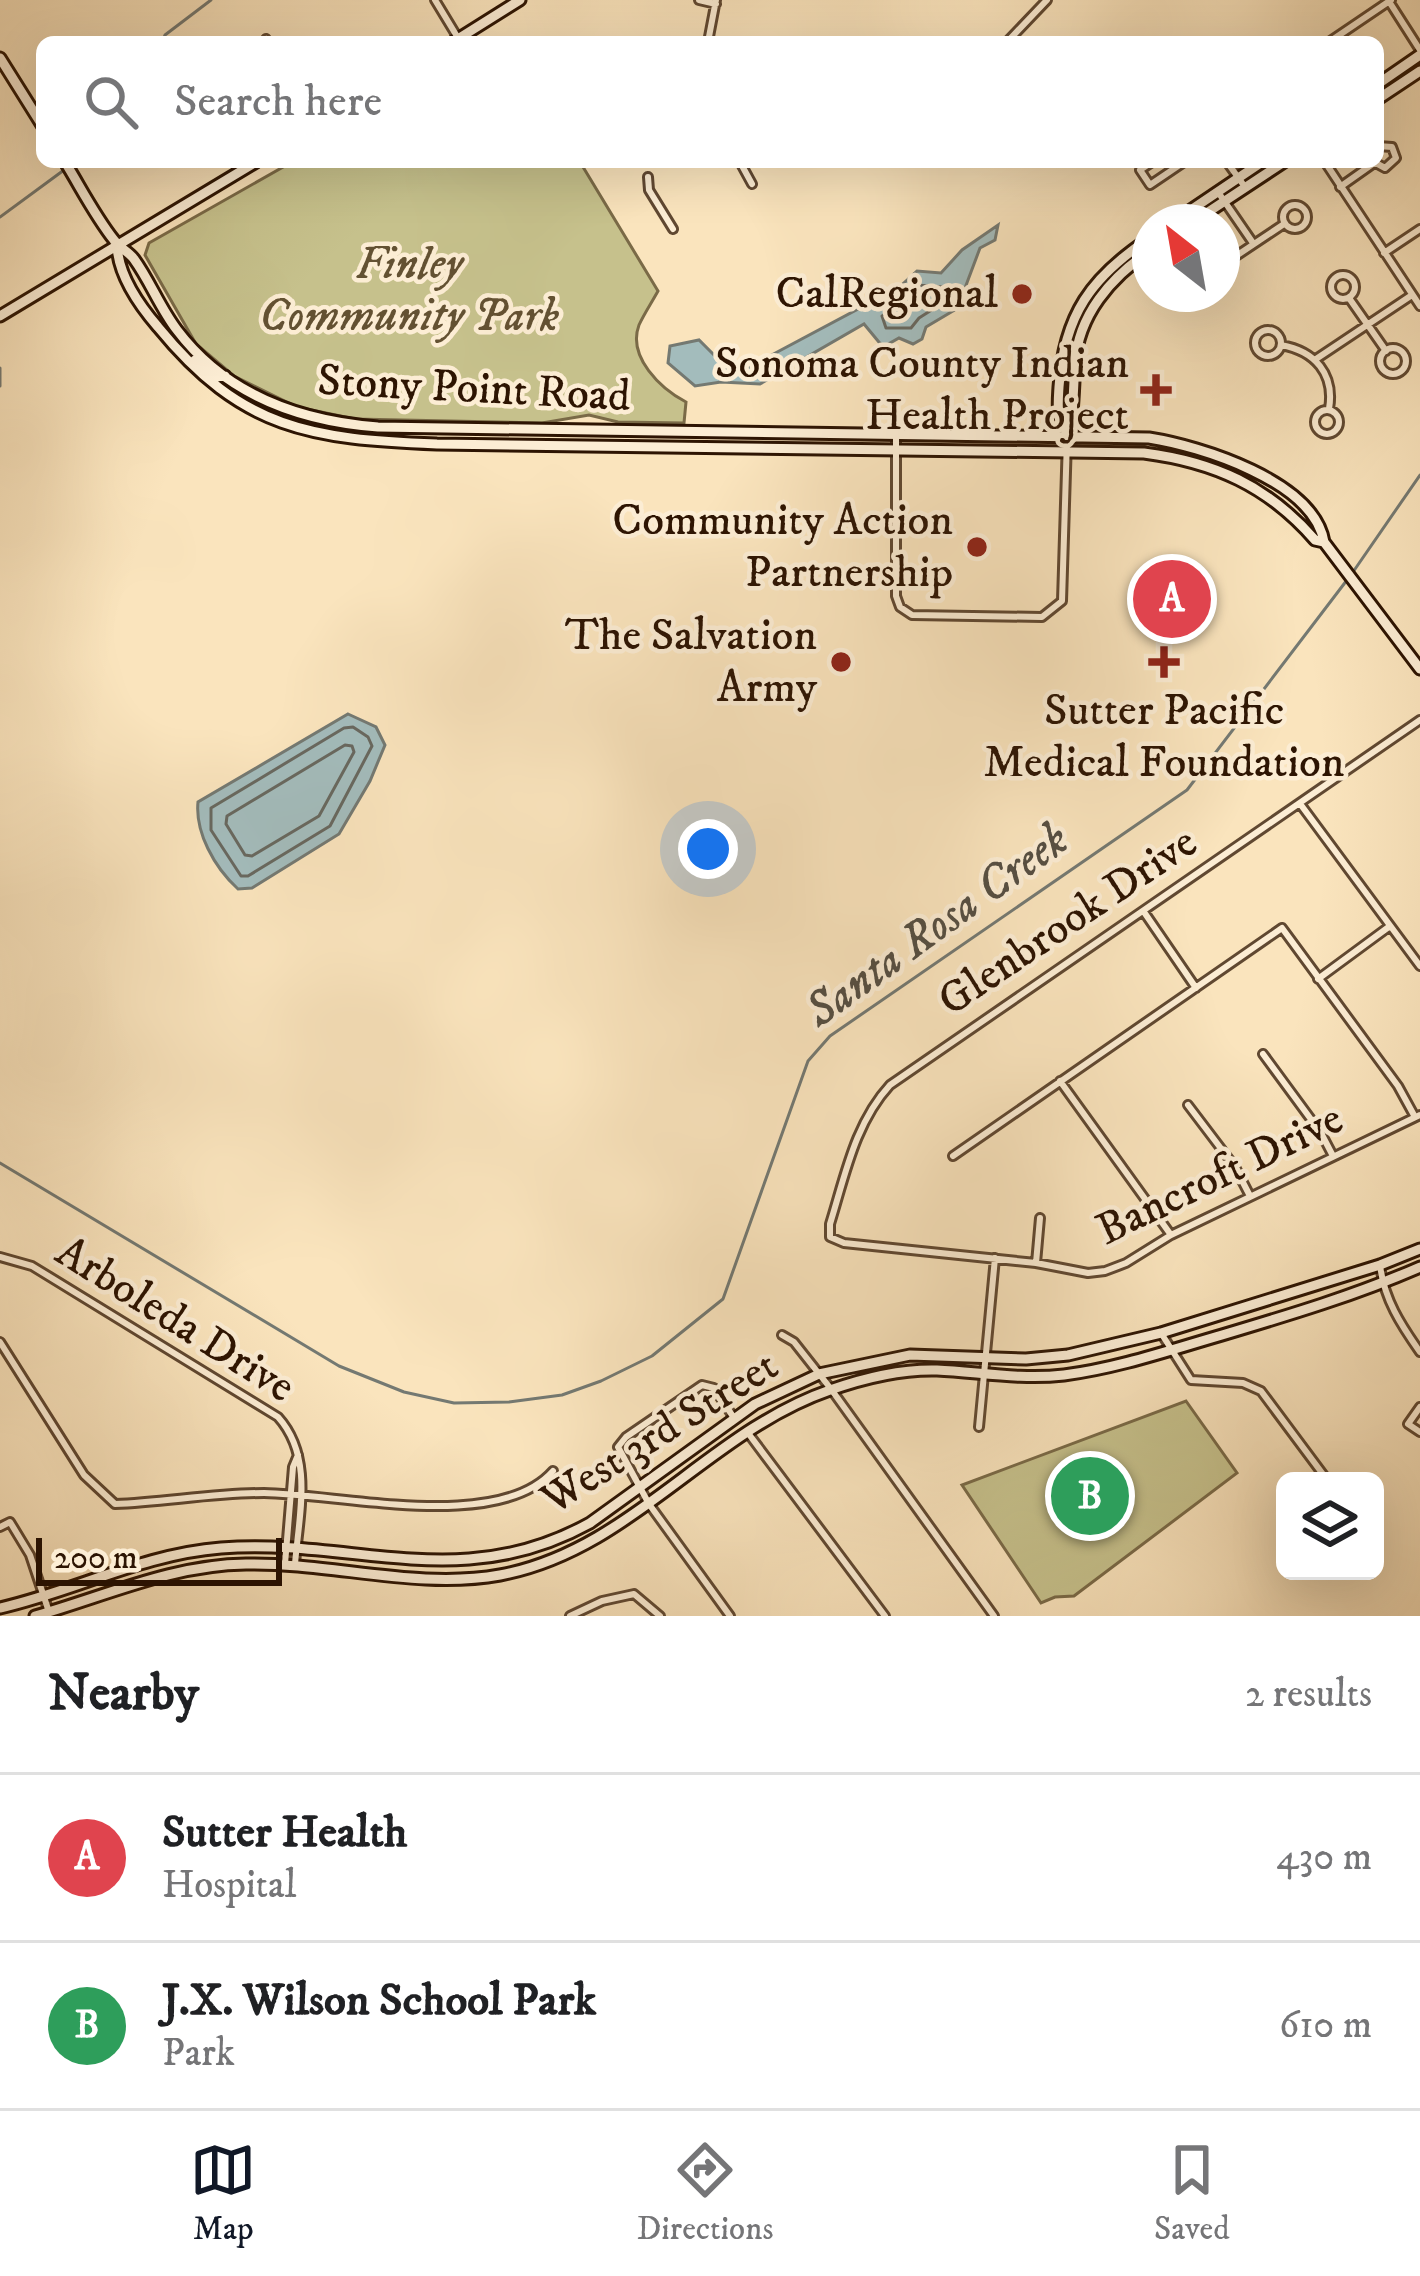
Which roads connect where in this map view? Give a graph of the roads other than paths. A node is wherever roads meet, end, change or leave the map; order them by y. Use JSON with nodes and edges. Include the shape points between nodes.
{"nodes":[{"id":1,"x":435,"y":0,"type":"edge"},
{"id":2,"x":520,"y":0,"type":"edge"},
{"id":3,"x":699,"y":0,"type":"edge"},
{"id":4,"x":1047,"y":0,"type":"edge"},
{"id":5,"x":1389,"y":1,"type":"edge"},
{"id":6,"x":716,"y":2,"type":"edge"},
{"id":7,"x":454,"y":36,"type":"edge"},
{"id":8,"x":462,"y":36,"type":"edge"},
{"id":9,"x":708,"y":36,"type":"edge"},
{"id":10,"x":1013,"y":36,"type":"edge"},
{"id":11,"x":1338,"y":36,"type":"edge"},
{"id":12,"x":1420,"y":53,"type":"edge"},
{"id":13,"x":0,"y":60,"type":"edge"},
{"id":14,"x":1420,"y":71,"type":"edge"},
{"id":15,"x":1384,"y":80,"type":"edge"},
{"id":16,"x":1384,"y":95,"type":"edge"},
{"id":17,"x":36,"y":116,"type":"edge"},
{"id":18,"x":1384,"y":145,"type":"edge"},
{"id":19,"x":69,"y":168,"type":"edge"},
{"id":20,"x":246,"y":168,"type":"edge"},
{"id":21,"x":743,"y":168,"type":"edge"},
{"id":22,"x":1143,"y":168,"type":"edge"},
{"id":23,"x":1175,"y":168,"type":"edge"},
{"id":24,"x":1231,"y":168,"type":"edge"},
{"id":25,"x":1256,"y":168,"type":"edge"},
{"id":26,"x":1272,"y":168,"type":"edge"},
{"id":27,"x":1329,"y":168,"type":"edge"},
{"id":28,"x":1367,"y":168,"type":"edge"},
{"id":29,"x":1384,"y":168,"type":"edge"},
{"id":30,"x":648,"y":177,"type":"dead end"},
{"id":31,"x":1241,"y":183,"type":"junction"},
{"id":32,"x":752,"y":184,"type":"dead end"},
{"id":33,"x":1340,"y":187,"type":"junction"},
{"id":34,"x":1221,"y":196,"type":"junction"},
{"id":35,"x":1206,"y":204,"type":"edge"},
{"id":36,"x":1212,"y":204,"type":"edge"},
{"id":37,"x":1284,"y":224,"type":"junction"},
{"id":38,"x":1420,"y":229,"type":"edge"},
{"id":39,"x":673,"y":230,"type":"dead end"},
{"id":40,"x":1253,"y":244,"type":"junction"},
{"id":41,"x":117,"y":245,"type":"junction"},
{"id":42,"x":1132,"y":250,"type":"edge"},
{"id":43,"x":1240,"y":252,"type":"edge"},
{"id":44,"x":1384,"y":254,"type":"junction"},
{"id":45,"x":1132,"y":266,"type":"edge"},
{"id":46,"x":1412,"y":295,"type":"junction"},
{"id":47,"x":1349,"y":298,"type":"junction"},
{"id":48,"x":1420,"y":306,"type":"edge"},
{"id":49,"x":0,"y":316,"type":"edge"},
{"id":50,"x":1367,"y":325,"type":"junction"},
{"id":51,"x":171,"y":344,"type":"junction"},
{"id":52,"x":1281,"y":345,"type":"junction"},
{"id":53,"x":1386,"y":351,"type":"junction"},
{"id":54,"x":1316,"y":359,"type":"junction"},
{"id":55,"x":225,"y":376,"type":"junction"},
{"id":56,"x":1329,"y":410,"type":"junction"},
{"id":57,"x":896,"y":434,"type":"junction"},
{"id":58,"x":1067,"y":435,"type":"junction"},
{"id":59,"x":896,"y":450,"type":"junction"},
{"id":60,"x":1067,"y":453,"type":"junction"},
{"id":61,"x":1324,"y":542,"type":"junction"},
{"id":62,"x":1420,"y":669,"type":"edge"},
{"id":63,"x":1420,"y":720,"type":"edge"},
{"id":64,"x":1300,"y":805,"type":"junction"},
{"id":65,"x":1144,"y":911,"type":"junction"},
{"id":66,"x":1390,"y":926,"type":"junction"},
{"id":67,"x":1420,"y":966,"type":"edge"},
{"id":68,"x":1318,"y":979,"type":"junction"},
{"id":69,"x":1196,"y":988,"type":"junction"},
{"id":70,"x":1263,"y":1054,"type":"dead end"},
{"id":71,"x":1060,"y":1081,"type":"junction"},
{"id":72,"x":1188,"y":1106,"type":"dead end"},
{"id":73,"x":1418,"y":1116,"type":"edge"},
{"id":74,"x":953,"y":1156,"type":"dead end"},
{"id":75,"x":1333,"y":1156,"type":"junction"},
{"id":76,"x":1250,"y":1196,"type":"junction"},
{"id":77,"x":1040,"y":1218,"type":"dead end"},
{"id":78,"x":1171,"y":1235,"type":"junction"},
{"id":79,"x":830,"y":1237,"type":"joint"},
{"id":80,"x":1420,"y":1249,"type":"edge"},
{"id":81,"x":0,"y":1257,"type":"edge"},
{"id":82,"x":995,"y":1258,"type":"junction"},
{"id":83,"x":1036,"y":1263,"type":"junction"},
{"id":84,"x":1380,"y":1265,"type":"junction"},
{"id":85,"x":1420,"y":1267,"type":"edge"},
{"id":86,"x":1382,"y":1283,"type":"junction"},
{"id":87,"x":1161,"y":1333,"type":"junction"},
{"id":88,"x":782,"y":1334,"type":"dead end"},
{"id":89,"x":0,"y":1342,"type":"edge"},
{"id":90,"x":1170,"y":1350,"type":"junction"},
{"id":91,"x":1420,"y":1352,"type":"edge"},
{"id":92,"x":986,"y":1357,"type":"junction"},
{"id":93,"x":819,"y":1374,"type":"junction"},
{"id":94,"x":984,"y":1374,"type":"junction"},
{"id":95,"x":831,"y":1389,"type":"junction"},
{"id":96,"x":1420,"y":1407,"type":"edge"},
{"id":97,"x":734,"y":1418,"type":"junction"},
{"id":98,"x":979,"y":1426,"type":"dead end"},
{"id":99,"x":746,"y":1430,"type":"junction"},
{"id":100,"x":1420,"y":1432,"type":"edge"},
{"id":101,"x":298,"y":1455,"type":"junction"},
{"id":102,"x":553,"y":1471,"type":"dead end"},
{"id":103,"x":1321,"y":1472,"type":"edge"},
{"id":104,"x":641,"y":1486,"type":"junction"},
{"id":105,"x":291,"y":1493,"type":"junction"},
{"id":106,"x":301,"y":1494,"type":"junction"},
{"id":107,"x":649,"y":1504,"type":"junction"},
{"id":108,"x":0,"y":1527,"type":"edge"},
{"id":109,"x":291,"y":1548,"type":"junction"},
{"id":110,"x":290,"y":1565,"type":"junction"},
{"id":111,"x":62,"y":1590,"type":"junction"},
{"id":112,"x":44,"y":1596,"type":"junction"},
{"id":113,"x":0,"y":1608,"type":"edge"},
{"id":114,"x":69,"y":1611,"type":"edge"},
{"id":115,"x":49,"y":1612,"type":"junction"},
{"id":116,"x":35,"y":1616,"type":"edge"},
{"id":117,"x":570,"y":1616,"type":"edge"},
{"id":118,"x":661,"y":1616,"type":"edge"},
{"id":119,"x":730,"y":1616,"type":"edge"},
{"id":120,"x":885,"y":1616,"type":"edge"},
{"id":121,"x":994,"y":1616,"type":"edge"}],
"edges":[{"from":1,"to":7,"type":"street"},
{"from":2,"to":8,"type":"main road"},
{"from":3,"to":6,"type":"street"},
{"from":4,"to":10,"type":"street"},
{"from":5,"to":11,"type":"street"},
{"from":5,"to":12,"type":"street"},
{"from":6,"to":9,"type":"street"},
{"from":12,"to":15,"type":"main road"},
{"from":13,"to":17,"type":"main road"},
{"from":14,"to":16,"type":"main road"},
{"from":18,"to":29,"type":"street","via":[[1396,158]]},
{"from":19,"to":41,"type":"main road"},
{"from":20,"to":41,"type":"main road"},
{"from":21,"to":32,"type":"street"},
{"from":22,"to":23,"type":"street","via":[[1150,185]]},
{"from":24,"to":31,"type":"street"},
{"from":25,"to":31,"type":"main road"},
{"from":26,"to":31,"type":"main road"},
{"from":27,"to":33,"type":"street"},
{"from":28,"to":33,"type":"street"},
{"from":30,"to":39,"type":"street"},
{"from":31,"to":34,"type":"main road"},
{"from":33,"to":44,"type":"street"},
{"from":34,"to":35,"type":"main road"},
{"from":34,"to":36,"type":"main road"},
{"from":34,"to":40,"type":"street"},
{"from":37,"to":37,"type":"street","via":[[1299,228],[1306,211],[1288,206]]},
{"from":37,"to":40,"type":"street"},
{"from":38,"to":44,"type":"street"},
{"from":40,"to":43,"type":"street"},
{"from":41,"to":49,"type":"main road"},
{"from":41,"to":51,"type":"main road","name":"Stony Point Road","via":[[118,263]]},
{"from":41,"to":55,"type":"main road","name":"Stony Point Road","via":[[131,254],[178,332]]},
{"from":42,"to":58,"type":"main road","via":[[1096,283],[1072,323],[1058,398]]},
{"from":44,"to":46,"type":"street"},
{"from":45,"to":58,"type":"main road","via":[[1088,315]]},
{"from":46,"to":48,"type":"street"},
{"from":46,"to":50,"type":"street"},
{"from":47,"to":47,"type":"street","via":[[1354,281],[1336,277],[1331,292]]},
{"from":47,"to":50,"type":"street"},
{"from":50,"to":53,"type":"street"},
{"from":50,"to":54,"type":"street"},
{"from":51,"to":55,"type":"main road"},
{"from":51,"to":59,"type":"main road","name":"Stony Point Road","via":[[233,399],[320,436]]},
{"from":52,"to":52,"type":"street","via":[[1270,330],[1256,341],[1264,355]]},
{"from":52,"to":54,"type":"street"},
{"from":53,"to":53,"type":"street","via":[[1383,368],[1401,371],[1404,356]]},
{"from":54,"to":56,"type":"street","via":[[1327,377]]},
{"from":55,"to":57,"type":"main road","name":"Stony Point Road","via":[[286,411],[338,424]]},
{"from":56,"to":56,"type":"street","via":[[1315,421],[1328,434],[1340,420]]},
{"from":57,"to":58,"type":"main road","name":"Stony Point Road"},
{"from":57,"to":59,"type":"street"},
{"from":58,"to":60,"type":"street"},
{"from":58,"to":61,"type":"main road","name":"Stony Point Road","via":[[1149,438],[1228,457],[1288,493]]},
{"from":59,"to":60,"type":"main road","name":"Stony Point Road"},
{"from":59,"to":60,"type":"street","via":[[896,596],[912,615],[1042,617],[1062,602]]},
{"from":60,"to":61,"type":"main road","name":"Stony Point Road","via":[[1144,453],[1203,464],[1256,487]]},
{"from":61,"to":62,"type":"main road","name":"Stony Point Road"},
{"from":63,"to":64,"type":"street","name":"Glenbrook Drive"},
{"from":64,"to":65,"type":"street","name":"Glenbrook Drive"},
{"from":64,"to":66,"type":"street"},
{"from":65,"to":69,"type":"street"},
{"from":65,"to":79,"type":"street","name":"Glenbrook Drive","via":[[890,1085],[858,1136]]},
{"from":66,"to":67,"type":"street"},
{"from":66,"to":68,"type":"street"},
{"from":68,"to":69,"type":"street","via":[[1282,928]]},
{"from":68,"to":73,"type":"street"},
{"from":69,"to":71,"type":"street"},
{"from":70,"to":75,"type":"street"},
{"from":71,"to":74,"type":"street"},
{"from":71,"to":78,"type":"street"},
{"from":72,"to":76,"type":"street"},
{"from":73,"to":75,"type":"street","name":"Bancroft Drive"},
{"from":75,"to":76,"type":"street","name":"Bancroft Drive"},
{"from":76,"to":78,"type":"street","name":"Bancroft Drive"},
{"from":77,"to":83,"type":"street"},
{"from":78,"to":83,"type":"street","name":"Bancroft Drive","via":[[1106,1271]]},
{"from":79,"to":82,"type":"street","name":"Bancroft Drive"},
{"from":80,"to":84,"type":"main road","name":"West 3rd Street"},
{"from":81,"to":101,"type":"street","name":"Arboleda Drive","via":[[32,1266],[278,1417]]},
{"from":82,"to":83,"type":"street","name":"Bancroft Drive"},
{"from":82,"to":92,"type":"street"},
{"from":84,"to":86,"type":"street"},
{"from":84,"to":87,"type":"main road","name":"West 3rd Street"},
{"from":85,"to":86,"type":"main road","name":"West 3rd Street"},
{"from":86,"to":90,"type":"main road","name":"West 3rd Street"},
{"from":86,"to":91,"type":"street"},
{"from":87,"to":90,"type":"street"},
{"from":87,"to":92,"type":"main road","name":"West 3rd Street","via":[[1068,1355]]},
{"from":88,"to":93,"type":"street"},
{"from":89,"to":105,"type":"street","via":[[84,1474],[115,1504]]},
{"from":90,"to":94,"type":"main road","name":"West 3rd Street","via":[[1062,1375]]},
{"from":90,"to":103,"type":"street","via":[[1191,1380],[1261,1391]]},
{"from":92,"to":93,"type":"main road","name":"West 3rd Street","via":[[910,1355]]},
{"from":92,"to":94,"type":"street"},
{"from":93,"to":95,"type":"street"},
{"from":93,"to":97,"type":"main road","name":"West 3rd Street"},
{"from":94,"to":95,"type":"main road","name":"West 3rd Street","via":[[917,1371]]},
{"from":94,"to":98,"type":"street"},
{"from":95,"to":99,"type":"main road","name":"West 3rd Street"},
{"from":95,"to":121,"type":"street"},
{"from":96,"to":100,"type":"street","via":[[1408,1424]]},
{"from":97,"to":104,"type":"main road","name":"West 3rd Street"},
{"from":97,"to":104,"type":"street","via":[[714,1388],[702,1385],[626,1437],[618,1448]]},
{"from":99,"to":107,"type":"main road","name":"West 3rd Street"},
{"from":99,"to":120,"type":"street"},
{"from":101,"to":105,"type":"street","name":"Arboleda Drive"},
{"from":101,"to":106,"type":"street","name":"Arboleda Drive"},
{"from":102,"to":106,"type":"street","via":[[537,1488],[458,1507]]},
{"from":104,"to":107,"type":"street"},
{"from":104,"to":109,"type":"main road","name":"West 3rd Street","via":[[563,1538],[492,1559]]},
{"from":105,"to":106,"type":"street"},
{"from":105,"to":109,"type":"street","name":"Arboleda Drive"},
{"from":106,"to":109,"type":"street","name":"Arboleda Drive"},
{"from":107,"to":110,"type":"main road","name":"West 3rd Street","via":[[590,1544],[506,1574],[444,1578]]},
{"from":107,"to":119,"type":"street"},
{"from":108,"to":112,"type":"street","via":[[10,1522]]},
{"from":109,"to":110,"type":"street","name":"Arboleda Drive"},
{"from":109,"to":111,"type":"main road","name":"West 3rd Street","via":[[188,1552]]},
{"from":110,"to":114,"type":"main road","name":"West 3rd Street","via":[[185,1570]]},
{"from":111,"to":112,"type":"main road","name":"West 3rd Street"},
{"from":111,"to":114,"type":"street"},
{"from":112,"to":113,"type":"main road","name":"West 3rd Street"},
{"from":112,"to":115,"type":"street"},
{"from":114,"to":115,"type":"main road","name":"West 3rd Street"},
{"from":115,"to":116,"type":"main road","name":"West 3rd Street"},
{"from":117,"to":118,"type":"street","via":[[634,1594]]}]}
